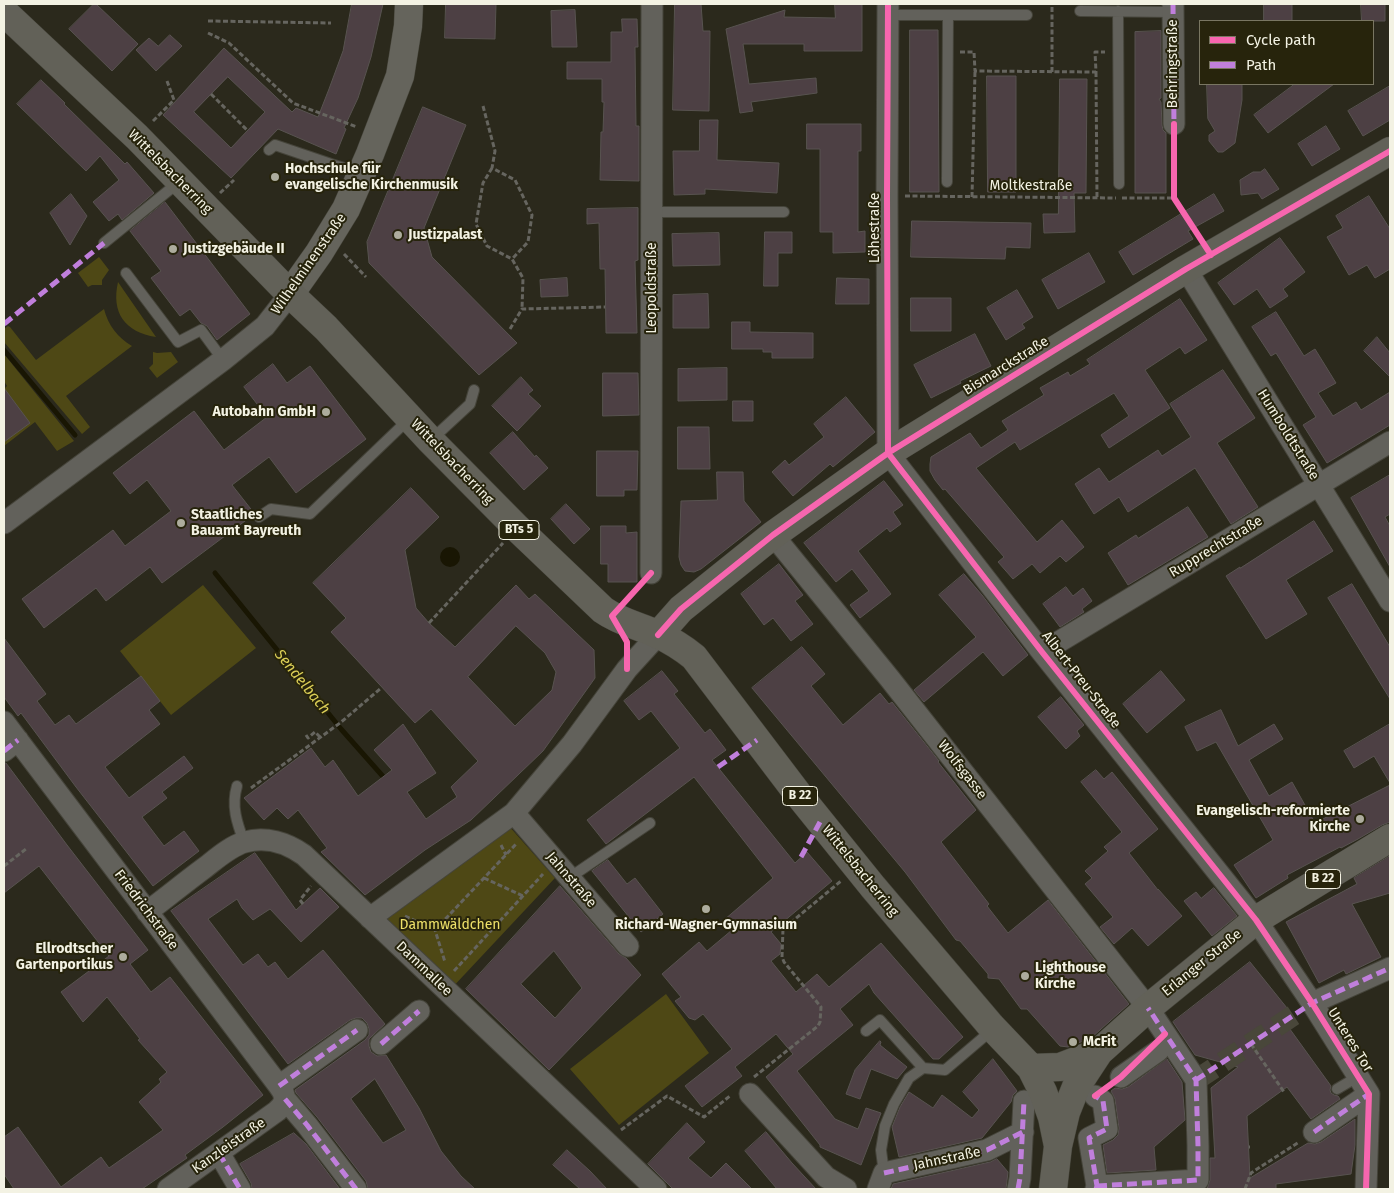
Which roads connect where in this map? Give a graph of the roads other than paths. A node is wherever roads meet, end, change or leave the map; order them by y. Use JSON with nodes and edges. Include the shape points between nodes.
{"nodes":[{"id":1,"x":409,"y":4,"type":"edge"},
{"id":2,"x":652,"y":4,"type":"edge"},
{"id":3,"x":1173,"y":8,"type":"edge"},
{"id":4,"x":888,"y":10,"type":"edge"},
{"id":5,"x":7,"y":11,"type":"edge"},
{"id":6,"x":1080,"y":11,"type":"dead end"},
{"id":7,"x":1118,"y":11,"type":"junction"},
{"id":8,"x":948,"y":16,"type":"junction"},
{"id":9,"x":1027,"y":16,"type":"dead end"},
{"id":10,"x":1174,"y":124,"type":"dead end"},
{"id":11,"x":269,"y":150,"type":"dead end"},
{"id":12,"x":1390,"y":151,"type":"edge"},
{"id":13,"x":361,"y":173,"type":"junction"},
{"id":14,"x":180,"y":181,"type":"junction"},
{"id":15,"x":947,"y":182,"type":"dead end"},
{"id":16,"x":1119,"y":184,"type":"dead end"},
{"id":17,"x":653,"y":212,"type":"junction"},
{"id":18,"x":784,"y":212,"type":"dead end"},
{"id":19,"x":104,"y":243,"type":"dead end"},
{"id":20,"x":1186,"y":270,"type":"junction"},
{"id":21,"x":126,"y":273,"type":"dead end"},
{"id":22,"x":290,"y":294,"type":"junction"},
{"id":23,"x":223,"y":360,"type":"junction"},
{"id":24,"x":474,"y":390,"type":"dead end"},
{"id":25,"x":409,"y":419,"type":"junction"},
{"id":26,"x":430,"y":440,"type":"junction"},
{"id":27,"x":1390,"y":442,"type":"edge"},
{"id":28,"x":888,"y":453,"type":"junction"},
{"id":29,"x":1319,"y":485,"type":"junction"},
{"id":30,"x":259,"y":517,"type":"dead end"},
{"id":31,"x":4,"y":523,"type":"edge"},
{"id":32,"x":773,"y":535,"type":"junction"},
{"id":33,"x":651,"y":573,"type":"dead end"},
{"id":34,"x":1390,"y":601,"type":"edge"},
{"id":35,"x":658,"y":634,"type":"junction"},
{"id":36,"x":1042,"y":652,"type":"junction"},
{"id":37,"x":4,"y":722,"type":"edge"},
{"id":38,"x":11,"y":746,"type":"edge"},
{"id":39,"x":237,"y":786,"type":"dead end"},
{"id":40,"x":514,"y":813,"type":"junction"},
{"id":41,"x":650,"y":823,"type":"dead end"},
{"id":42,"x":1390,"y":838,"type":"edge"},
{"id":43,"x":244,"y":842,"type":"junction"},
{"id":44,"x":569,"y":878,"type":"junction"},
{"id":45,"x":147,"y":912,"type":"junction"},
{"id":46,"x":378,"y":912,"type":"junction"},
{"id":47,"x":1256,"y":920,"type":"junction"},
{"id":48,"x":628,"y":946,"type":"dead end"},
{"id":49,"x":1390,"y":968,"type":"edge"},
{"id":50,"x":1312,"y":1003,"type":"junction"},
{"id":51,"x":1148,"y":1008,"type":"junction"},
{"id":52,"x":419,"y":1011,"type":"dead end"},
{"id":53,"x":993,"y":1028,"type":"junction"},
{"id":54,"x":357,"y":1030,"type":"dead end"},
{"id":55,"x":866,"y":1031,"type":"dead end"},
{"id":56,"x":382,"y":1044,"type":"dead end"},
{"id":57,"x":1158,"y":1051,"type":"dead end"},
{"id":58,"x":1099,"y":1052,"type":"junction"},
{"id":59,"x":923,"y":1068,"type":"junction"},
{"id":60,"x":1031,"y":1068,"type":"junction"},
{"id":61,"x":1359,"y":1076,"type":"junction"},
{"id":62,"x":1121,"y":1077,"type":"dead end"},
{"id":63,"x":1337,"y":1089,"type":"dead end"},
{"id":64,"x":747,"y":1090,"type":"road end"},
{"id":65,"x":282,"y":1092,"type":"junction"},
{"id":66,"x":1370,"y":1094,"type":"junction"},
{"id":67,"x":1095,"y":1096,"type":"dead end"},
{"id":68,"x":1024,"y":1101,"type":"dead end"},
{"id":69,"x":1023,"y":1132,"type":"junction"},
{"id":70,"x":1314,"y":1132,"type":"road end"},
{"id":71,"x":1058,"y":1146,"type":"junction"},
{"id":72,"x":219,"y":1153,"type":"junction"},
{"id":73,"x":881,"y":1181,"type":"edge"},
{"id":74,"x":1198,"y":1184,"type":"edge"},
{"id":75,"x":1097,"y":1187,"type":"edge"},
{"id":76,"x":168,"y":1189,"type":"edge"},
{"id":77,"x":240,"y":1189,"type":"edge"},
{"id":78,"x":356,"y":1189,"type":"edge"},
{"id":79,"x":656,"y":1189,"type":"edge"},
{"id":80,"x":846,"y":1189,"type":"edge"},
{"id":81,"x":1018,"y":1189,"type":"edge"},
{"id":82,"x":1053,"y":1189,"type":"edge"},
{"id":83,"x":1366,"y":1189,"type":"edge"}],
"edges":[{"from":1,"to":13,"type":"street","name":"Wilhelminenstraße","via":[[400,76]]},
{"from":2,"to":17,"type":"street","name":"Leopoldstraße"},
{"from":3,"to":7,"type":"lane"},
{"from":3,"to":10,"type":"street","name":"Behringstraße"},
{"from":4,"to":8,"type":"lane"},
{"from":4,"to":28,"type":"street","name":"Löhestraße"},
{"from":5,"to":14,"type":"main road","name":"Wittelsbacherring"},
{"from":6,"to":7,"type":"lane"},
{"from":7,"to":16,"type":"lane"},
{"from":8,"to":9,"type":"lane"},
{"from":8,"to":15,"type":"lane"},
{"from":11,"to":13,"type":"lane","via":[[275,145]]},
{"from":12,"to":20,"type":"main road","name":"Bismarckstraße"},
{"from":13,"to":22,"type":"street","name":"Wilhelminenstraße","via":[[346,210]]},
{"from":14,"to":19,"type":"lane"},
{"from":14,"to":22,"type":"main road","name":"Wittelsbacherring"},
{"from":17,"to":18,"type":"lane"},
{"from":17,"to":33,"type":"street","name":"Leopoldstraße"},
{"from":20,"to":28,"type":"main road","name":"Bismarckstraße"},
{"from":20,"to":29,"type":"street","name":"Humboldtstraße"},
{"from":21,"to":23,"type":"lane","via":[[178,342],[200,330]]},
{"from":22,"to":23,"type":"street","name":"Wilhelminenstraße","via":[[265,326]]},
{"from":22,"to":25,"type":"main road","name":"Wittelsbacherring","number":"BTs 5","via":[[326,328]]},
{"from":23,"to":31,"type":"street","name":"Wilhelminenstraße"},
{"from":24,"to":26,"type":"lane","via":[[470,404]]},
{"from":25,"to":26,"type":"main road","name":"Wittelsbacherring","number":"BTs 5"},
{"from":25,"to":30,"type":"lane","via":[[310,514],[270,509]]},
{"from":26,"to":35,"type":"main road","name":"Wittelsbacherring","number":"BTs 5","via":[[603,610]]},
{"from":27,"to":29,"type":"street","name":"Rupprechtstraße"},
{"from":28,"to":32,"type":"main road","name":"Bismarckstraße"},
{"from":28,"to":36,"type":"street","name":"Albert-Preu-Straße"},
{"from":29,"to":34,"type":"street","name":"Humboldtstraße"},
{"from":29,"to":36,"type":"street","name":"Rupprechtstraße"},
{"from":32,"to":35,"type":"main road","name":"Bismarckstraße","via":[[681,609]]},
{"from":32,"to":51,"type":"street","name":"Wolfsgasse"},
{"from":35,"to":40,"type":"street","via":[[626,669],[572,744]]},
{"from":35,"to":53,"type":"main road","name":"Wittelsbacherring","number":"B 22","via":[[694,658],[798,794]]},
{"from":36,"to":47,"type":"street","name":"Albert-Preu-Straße"},
{"from":37,"to":38,"type":"street","name":"Friedrichstraße"},
{"from":38,"to":45,"type":"street","name":"Friedrichstraße"},
{"from":39,"to":43,"type":"lane","via":[[234,805]]},
{"from":40,"to":44,"type":"street","name":"Jahnstraße"},
{"from":40,"to":46,"type":"street"},
{"from":41,"to":44,"type":"lane"},
{"from":42,"to":47,"type":"main road","name":"Erlanger Straße","number":"B 22"},
{"from":43,"to":45,"type":"street","name":"Dammallee","via":[[222,854]]},
{"from":43,"to":46,"type":"street","name":"Dammallee","via":[[275,841],[294,848]]},
{"from":44,"to":48,"type":"street","name":"Jahnstraße"},
{"from":45,"to":65,"type":"street","name":"Friedrichstraße"},
{"from":46,"to":79,"type":"street","name":"Dammallee"},
{"from":47,"to":50,"type":"street","name":"Unteres Tor"},
{"from":47,"to":51,"type":"main road","name":"Erlanger Straße","number":"B 22"},
{"from":49,"to":50,"type":"street"},
{"from":50,"to":61,"type":"street","name":"Unteres Tor"},
{"from":51,"to":58,"type":"main road","name":"Erlanger Straße","number":"B 22"},
{"from":51,"to":74,"type":"street","name":"Wolfsgasse","via":[[1196,1080]]},
{"from":52,"to":56,"type":"street"},
{"from":53,"to":59,"type":"lane","via":[[944,1070]]},
{"from":53,"to":60,"type":"main road","name":"Wittelsbacherring","number":"B 22"},
{"from":54,"to":65,"type":"street","name":"Kanzleistraße"},
{"from":55,"to":59,"type":"lane","via":[[880,1020]]},
{"from":57,"to":62,"type":"street"},
{"from":58,"to":60,"type":"main road","number":"B 22","via":[[1060,1067]]},
{"from":58,"to":71,"type":"main road","number":"B 22","via":[[1076,1087]]},
{"from":59,"to":73,"type":"lane","via":[[909,1078],[885,1126]]},
{"from":60,"to":71,"type":"main road","number":"B 22","via":[[1052,1117]]},
{"from":61,"to":63,"type":"lane"},
{"from":61,"to":66,"type":"street","name":"Unteres Tor"},
{"from":64,"to":80,"type":"street","via":[[826,1177]]},
{"from":65,"to":72,"type":"street","name":"Kanzleistraße","via":[[282,1106],[277,1112]]},
{"from":65,"to":78,"type":"street","name":"Friedrichstraße"},
{"from":66,"to":70,"type":"street","name":"Unteres Tor"},
{"from":66,"to":83,"type":"street","name":"Unteres Tor"},
{"from":67,"to":75,"type":"street","via":[[1103,1101],[1107,1129],[1088,1138]]},
{"from":68,"to":69,"type":"street"},
{"from":69,"to":73,"type":"street","name":"Jahnstraße","via":[[987,1150]]},
{"from":69,"to":81,"type":"street"},
{"from":71,"to":82,"type":"main road","number":"B 22"},
{"from":72,"to":76,"type":"street","name":"Kanzleistraße"},
{"from":72,"to":77,"type":"street"},
{"from":74,"to":75,"type":"street"}]}
